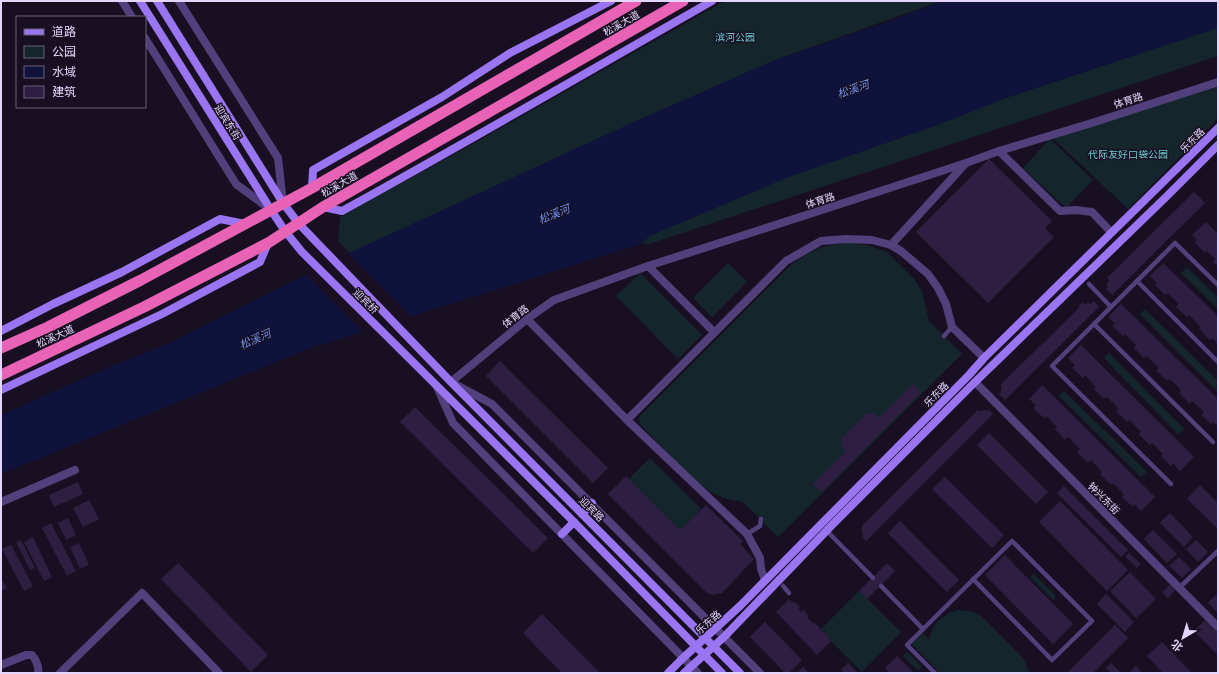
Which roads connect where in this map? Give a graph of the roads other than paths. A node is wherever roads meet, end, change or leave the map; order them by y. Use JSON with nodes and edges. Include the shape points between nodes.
{"nodes":[{"id":1,"x":122,"y":1,"type":"edge"},
{"id":2,"x":140,"y":1,"type":"edge"},
{"id":3,"x":158,"y":1,"type":"edge"},
{"id":4,"x":179,"y":1,"type":"edge"},
{"id":5,"x":611,"y":1,"type":"edge"},
{"id":6,"x":636,"y":1,"type":"edge"},
{"id":7,"x":683,"y":1,"type":"edge"},
{"id":8,"x":712,"y":1,"type":"edge"},
{"id":9,"x":131,"y":16,"type":"edge"},
{"id":10,"x":146,"y":40,"type":"edge"},
{"id":11,"x":1218,"y":82,"type":"edge"},
{"id":12,"x":1218,"y":128,"type":"edge"},
{"id":13,"x":1218,"y":145,"type":"edge"},
{"id":14,"x":999,"y":151,"type":"junction"},
{"id":15,"x":966,"y":163,"type":"junction"},
{"id":16,"x":312,"y":188,"type":"junction"},
{"id":17,"x":283,"y":203,"type":"junction"},
{"id":18,"x":323,"y":208,"type":"junction"},
{"id":19,"x":271,"y":210,"type":"junction"},
{"id":20,"x":245,"y":224,"type":"junction"},
{"id":21,"x":299,"y":224,"type":"junction"},
{"id":22,"x":285,"y":231,"type":"junction"},
{"id":23,"x":1112,"y":232,"type":"junction"},
{"id":24,"x":268,"y":243,"type":"junction"},
{"id":25,"x":318,"y":245,"type":"joint"},
{"id":26,"x":891,"y":245,"type":"junction"},
{"id":27,"x":302,"y":252,"type":"joint"},
{"id":28,"x":648,"y":266,"type":"junction"},
{"id":29,"x":1137,"y":281,"type":"junction"},
{"id":30,"x":1089,"y":284,"type":"dead end"},
{"id":31,"x":1218,"y":285,"type":"edge"},
{"id":32,"x":1111,"y":307,"type":"junction"},
{"id":33,"x":527,"y":319,"type":"junction"},
{"id":34,"x":1094,"y":324,"type":"junction"},
{"id":35,"x":952,"y":327,"type":"junction"},
{"id":36,"x":1,"y":331,"type":"edge"},
{"id":37,"x":714,"y":332,"type":"junction"},
{"id":38,"x":944,"y":336,"type":"dead end"},
{"id":39,"x":1,"y":348,"type":"edge"},
{"id":40,"x":984,"y":358,"type":"junction"},
{"id":41,"x":429,"y":359,"type":"joint"},
{"id":42,"x":1218,"y":362,"type":"edge"},
{"id":43,"x":1,"y":375,"type":"edge"},
{"id":44,"x":451,"y":382,"type":"junction"},
{"id":45,"x":975,"y":382,"type":"junction"},
{"id":46,"x":438,"y":387,"type":"junction"},
{"id":47,"x":1,"y":390,"type":"edge"},
{"id":48,"x":627,"y":420,"type":"junction"},
{"id":49,"x":1213,"y":442,"type":"dead end"},
{"id":50,"x":75,"y":470,"type":"dead end"},
{"id":51,"x":1171,"y":484,"type":"dead end"},
{"id":52,"x":1,"y":502,"type":"edge"},
{"id":53,"x":592,"y":504,"type":"junction"},
{"id":54,"x":582,"y":514,"type":"junction"},
{"id":55,"x":761,"y":520,"type":"dead end"},
{"id":56,"x":574,"y":522,"type":"junction"},
{"id":57,"x":826,"y":530,"type":"junction"},
{"id":58,"x":562,"y":534,"type":"junction"},
{"id":59,"x":747,"y":534,"type":"junction"},
{"id":60,"x":1218,"y":551,"type":"edge"},
{"id":61,"x":873,"y":578,"type":"dead end"},
{"id":62,"x":765,"y":580,"type":"junction"},
{"id":63,"x":973,"y":580,"type":"junction"},
{"id":64,"x":783,"y":586,"type":"dead end"},
{"id":65,"x":881,"y":586,"type":"dead end"},
{"id":66,"x":1179,"y":588,"type":"junction"},
{"id":67,"x":789,"y":593,"type":"dead end"},
{"id":68,"x":1218,"y":627,"type":"edge"},
{"id":69,"x":716,"y":629,"type":"junction"},
{"id":70,"x":923,"y":629,"type":"junction"},
{"id":71,"x":724,"y":637,"type":"junction"},
{"id":72,"x":706,"y":638,"type":"junction"},
{"id":73,"x":713,"y":646,"type":"junction"},
{"id":74,"x":696,"y":647,"type":"junction"},
{"id":75,"x":704,"y":655,"type":"junction"},
{"id":76,"x":683,"y":658,"type":"junction"},
{"id":77,"x":1,"y":665,"type":"edge"},
{"id":78,"x":691,"y":666,"type":"junction"},
{"id":79,"x":38,"y":673,"type":"edge"},
{"id":80,"x":60,"y":673,"type":"edge"},
{"id":81,"x":218,"y":673,"type":"edge"},
{"id":82,"x":668,"y":673,"type":"edge"},
{"id":83,"x":684,"y":673,"type":"edge"},
{"id":84,"x":698,"y":673,"type":"edge"},
{"id":85,"x":722,"y":673,"type":"edge"},
{"id":86,"x":740,"y":673,"type":"edge"},
{"id":87,"x":760,"y":673,"type":"edge"},
{"id":88,"x":935,"y":673,"type":"edge"}],
"edges":[{"from":1,"to":9,"type":"street"},
{"from":2,"to":19,"type":"main road","name":"迎宾东街"},
{"from":3,"to":17,"type":"main road","name":"迎宾东街"},
{"from":4,"to":17,"type":"street","via":[[278,158]]},
{"from":5,"to":16,"type":"main road","via":[[510,53],[442,97],[313,170]]},
{"from":6,"to":16,"type":"highway","name":"松溪大道"},
{"from":7,"to":18,"type":"highway","name":"松溪大道"},
{"from":8,"to":18,"type":"main road","via":[[342,211]]},
{"from":10,"to":19,"type":"street","via":[[236,184]]},
{"from":11,"to":14,"type":"street","name":"体育路"},
{"from":12,"to":23,"type":"main road","name":"乐东路"},
{"from":13,"to":45,"type":"main road","name":"乐东路"},
{"from":14,"to":15,"type":"street","name":"体育路"},
{"from":14,"to":23,"type":"street","via":[[1060,211],[1092,212]]},
{"from":15,"to":26,"type":"street"},
{"from":15,"to":28,"type":"street","name":"体育路"},
{"from":16,"to":17,"type":"highway","name":"松溪大道"},
{"from":17,"to":19,"type":"highway","name":"松溪大道"},
{"from":17,"to":21,"type":"main road","name":"迎宾东街"},
{"from":18,"to":21,"type":"highway","name":"松溪大道"},
{"from":19,"to":20,"type":"highway","name":"松溪大道"},
{"from":19,"to":22,"type":"main road","name":"迎宾东街"},
{"from":20,"to":36,"type":"main road","via":[[220,219],[122,272]]},
{"from":20,"to":39,"type":"highway","name":"松溪大道","via":[[48,327]]},
{"from":21,"to":22,"type":"highway","name":"松溪大道"},
{"from":21,"to":25,"type":"main road","name":"迎宾东街"},
{"from":22,"to":24,"type":"highway","name":"松溪大道"},
{"from":22,"to":27,"type":"main road","name":"迎宾东街"},
{"from":23,"to":40,"type":"main road","name":"乐东路"},
{"from":24,"to":43,"type":"highway","name":"松溪大道","via":[[144,307]]},
{"from":24,"to":47,"type":"main road","via":[[260,262],[162,314]]},
{"from":25,"to":41,"type":"main road","name":"迎宾桥"},
{"from":26,"to":35,"type":"street","via":[[914,261],[938,288],[946,304]]},
{"from":26,"to":37,"type":"street","via":[[872,240],[821,241],[786,261]]},
{"from":27,"to":46,"type":"main road","name":"迎宾桥"},
{"from":28,"to":33,"type":"street","name":"体育路","via":[[554,300]]},
{"from":28,"to":37,"type":"street"},
{"from":29,"to":31,"type":"lane","via":[[1175,243]]},
{"from":29,"to":32,"type":"lane"},
{"from":29,"to":42,"type":"lane"},
{"from":30,"to":32,"type":"lane"},
{"from":32,"to":34,"type":"lane"},
{"from":33,"to":44,"type":"street","name":"体育路"},
{"from":33,"to":48,"type":"street"},
{"from":34,"to":49,"type":"lane"},
{"from":34,"to":51,"type":"lane","via":[[1052,366]]},
{"from":35,"to":38,"type":"lane"},
{"from":35,"to":40,"type":"street"},
{"from":37,"to":48,"type":"street"},
{"from":40,"to":62,"type":"main road","name":"乐东路"},
{"from":41,"to":44,"type":"main road","name":"迎宾路"},
{"from":44,"to":53,"type":"street","via":[[492,404]]},
{"from":44,"to":54,"type":"main road","name":"迎宾路"},
{"from":45,"to":57,"type":"main road","name":"乐东路"},
{"from":45,"to":66,"type":"street","name":"钟兴东街"},
{"from":46,"to":56,"type":"main road"},
{"from":46,"to":58,"type":"street","via":[[452,423]]},
{"from":48,"to":59,"type":"street"},
{"from":50,"to":52,"type":"street"},
{"from":53,"to":54,"type":"main road"},
{"from":53,"to":69,"type":"street"},
{"from":54,"to":72,"type":"main road","name":"迎宾路"},
{"from":55,"to":59,"type":"lane","via":[[760,526]]},
{"from":56,"to":58,"type":"main road"},
{"from":56,"to":74,"type":"main road"},
{"from":57,"to":61,"type":"lane"},
{"from":57,"to":71,"type":"main road","name":"乐东路"},
{"from":58,"to":76,"type":"street"},
{"from":59,"to":62,"type":"street","via":[[760,558]]},
{"from":60,"to":66,"type":"lane"},
{"from":62,"to":69,"type":"main road","name":"乐东路"},
{"from":63,"to":63,"type":"lane","via":[[1012,541],[1092,621],[1052,660]]},
{"from":63,"to":70,"type":"lane"},
{"from":64,"to":67,"type":"lane"},
{"from":65,"to":70,"type":"lane"},
{"from":66,"to":68,"type":"street","name":"钟兴东街"},
{"from":69,"to":71,"type":"street"},
{"from":69,"to":72,"type":"main road","name":"乐东路"},
{"from":70,"to":88,"type":"lane","via":[[907,645]]},
{"from":71,"to":73,"type":"main road","name":"乐东路"},
{"from":71,"to":87,"type":"street"},
{"from":72,"to":73,"type":"main road","name":"迎宾路"},
{"from":72,"to":74,"type":"main road","name":"乐东路"},
{"from":73,"to":75,"type":"main road","name":"乐东路"},
{"from":73,"to":86,"type":"main road","name":"迎宾路"},
{"from":74,"to":75,"type":"main road"},
{"from":74,"to":76,"type":"main road","name":"乐东路"},
{"from":75,"to":78,"type":"main road","name":"乐东路"},
{"from":75,"to":85,"type":"main road"},
{"from":76,"to":78,"type":"street"},
{"from":76,"to":82,"type":"main road","name":"乐东路"},
{"from":77,"to":79,"type":"street","via":[[32,655]]},
{"from":78,"to":83,"type":"main road","name":"乐东路"},
{"from":78,"to":84,"type":"street"},
{"from":80,"to":81,"type":"street","via":[[142,593]]}]}
